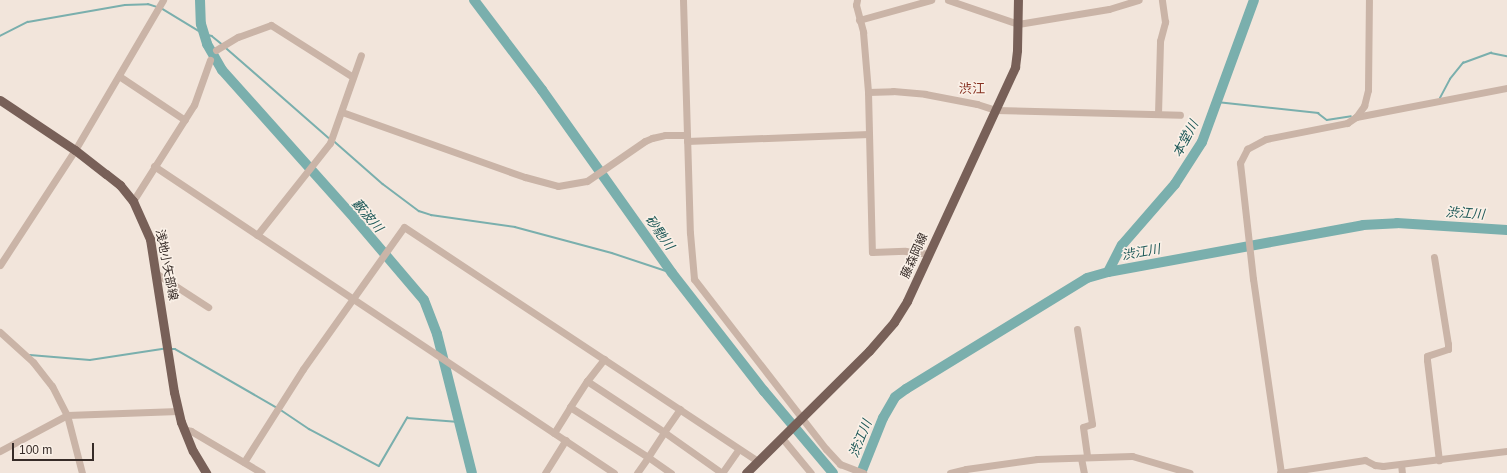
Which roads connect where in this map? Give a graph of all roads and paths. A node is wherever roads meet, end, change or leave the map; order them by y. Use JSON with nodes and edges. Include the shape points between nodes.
{"nodes":[{"id":1,"x":683,"y":0,"type":"edge"},
{"id":2,"x":857,"y":0,"type":"edge"},
{"id":3,"x":931,"y":0,"type":"edge"},
{"id":4,"x":948,"y":0,"type":"edge"},
{"id":5,"x":1018,"y":0,"type":"edge"},
{"id":6,"x":1139,"y":0,"type":"edge"},
{"id":7,"x":1162,"y":0,"type":"edge"},
{"id":8,"x":1369,"y":0,"type":"edge"},
{"id":9,"x":160,"y":1,"type":"edge"},
{"id":10,"x":859,"y":20,"type":"junction"},
{"id":11,"x":1018,"y":24,"type":"junction"},
{"id":12,"x":216,"y":50,"type":"dead end"},
{"id":13,"x":360,"y":55,"type":"dead end"},
{"id":14,"x":210,"y":60,"type":"dead end"},
{"id":15,"x":120,"y":76,"type":"junction"},
{"id":16,"x":353,"y":77,"type":"junction"},
{"id":17,"x":1507,"y":88,"type":"edge"},
{"id":18,"x":868,"y":92,"type":"junction"},
{"id":19,"x":0,"y":100,"type":"edge"},
{"id":20,"x":995,"y":110,"type":"junction"},
{"id":21,"x":342,"y":112,"type":"junction"},
{"id":22,"x":1158,"y":114,"type":"junction"},
{"id":23,"x":1180,"y":115,"type":"dead end"},
{"id":24,"x":1356,"y":117,"type":"junction"},
{"id":25,"x":185,"y":120,"type":"junction"},
{"id":26,"x":869,"y":134,"type":"junction"},
{"id":27,"x":687,"y":138,"type":"junction"},
{"id":28,"x":75,"y":150,"type":"junction"},
{"id":29,"x":154,"y":166,"type":"junction"},
{"id":30,"x":133,"y":201,"type":"junction"},
{"id":31,"x":257,"y":234,"type":"junction"},
{"id":32,"x":928,"y":254,"type":"junction"},
{"id":33,"x":1434,"y":257,"type":"dead end"},
{"id":34,"x":0,"y":265,"type":"edge"},
{"id":35,"x":157,"y":274,"type":"junction"},
{"id":36,"x":353,"y":298,"type":"junction"},
{"id":37,"x":208,"y":307,"type":"dead end"},
{"id":38,"x":1077,"y":329,"type":"dead end"},
{"id":39,"x":0,"y":332,"type":"edge"},
{"id":40,"x":0,"y":342,"type":"edge"},
{"id":41,"x":10,"y":343,"type":"junction"},
{"id":42,"x":604,"y":359,"type":"junction"},
{"id":43,"x":588,"y":381,"type":"junction"},
{"id":44,"x":570,"y":407,"type":"junction"},
{"id":45,"x":680,"y":409,"type":"junction"},
{"id":46,"x":178,"y":411,"type":"junction"},
{"id":47,"x":67,"y":415,"type":"junction"},
{"id":48,"x":803,"y":417,"type":"junction"},
{"id":49,"x":183,"y":429,"type":"junction"},
{"id":50,"x":664,"y":432,"type":"junction"},
{"id":51,"x":554,"y":433,"type":"junction"},
{"id":52,"x":782,"y":438,"type":"junction"},
{"id":53,"x":566,"y":440,"type":"junction"},
{"id":54,"x":739,"y":448,"type":"junction"},
{"id":55,"x":0,"y":451,"type":"edge"},
{"id":56,"x":1507,"y":451,"type":"edge"},
{"id":57,"x":648,"y":457,"type":"junction"},
{"id":58,"x":1084,"y":457,"type":"junction"},
{"id":59,"x":1439,"y":460,"type":"junction"},
{"id":60,"x":758,"y":461,"type":"junction"},
{"id":61,"x":244,"y":462,"type":"junction"},
{"id":62,"x":1401,"y":464,"type":"junction"},
{"id":63,"x":203,"y":472,"type":"edge"},
{"id":64,"x":82,"y":473,"type":"edge"},
{"id":65,"x":262,"y":473,"type":"edge"},
{"id":66,"x":545,"y":473,"type":"edge"},
{"id":67,"x":614,"y":473,"type":"edge"},
{"id":68,"x":637,"y":473,"type":"edge"},
{"id":69,"x":671,"y":473,"type":"edge"},
{"id":70,"x":722,"y":473,"type":"edge"},
{"id":71,"x":746,"y":473,"type":"edge"},
{"id":72,"x":810,"y":473,"type":"edge"},
{"id":73,"x":863,"y":473,"type":"edge"},
{"id":74,"x":950,"y":473,"type":"edge"},
{"id":75,"x":1084,"y":473,"type":"edge"},
{"id":76,"x":1190,"y":473,"type":"edge"},
{"id":77,"x":1280,"y":473,"type":"edge"},
{"id":78,"x":1402,"y":473,"type":"edge"}],
"edges":[{"from":1,"to":27,"type":"street"},
{"from":2,"to":10,"type":"street"},
{"from":3,"to":10,"type":"street"},
{"from":4,"to":11,"type":"street"},
{"from":5,"to":11,"type":"main road","name":"藤森岡線"},
{"from":6,"to":11,"type":"street","via":[[1109,10]]},
{"from":7,"to":22,"type":"street","via":[[1165,22],[1160,41]]},
{"from":8,"to":24,"type":"street","via":[[1368,90],[1364,106]]},
{"from":9,"to":15,"type":"street"},
{"from":10,"to":18,"type":"street","via":[[863,32]]},
{"from":11,"to":20,"type":"main road","name":"藤森岡線","via":[[1015,67]]},
{"from":12,"to":16,"type":"street","via":[[238,37],[271,25]]},
{"from":13,"to":16,"type":"street"},
{"from":14,"to":25,"type":"street","via":[[194,105]]},
{"from":15,"to":25,"type":"street"},
{"from":15,"to":28,"type":"street"},
{"from":16,"to":21,"type":"street"},
{"from":17,"to":24,"type":"street"},
{"from":18,"to":20,"type":"street","via":[[925,94]]},
{"from":18,"to":26,"type":"street"},
{"from":19,"to":28,"type":"main road","name":"浅地小矢部線"},
{"from":20,"to":22,"type":"street"},
{"from":20,"to":32,"type":"main road","name":"藤森岡線"},
{"from":21,"to":27,"type":"street","via":[[525,177],[558,186],[587,181],[652,138],[665,135]]},
{"from":21,"to":31,"type":"street","via":[[330,143]]},
{"from":22,"to":23,"type":"street"},
{"from":24,"to":77,"type":"street","via":[[1346,123],[1266,140],[1247,149],[1240,163]]},
{"from":25,"to":29,"type":"street"},
{"from":26,"to":27,"type":"street"},
{"from":26,"to":32,"type":"street","via":[[872,252],[905,251]]},
{"from":27,"to":48,"type":"street","via":[[694,279]]},
{"from":28,"to":30,"type":"main road","name":"浅地小矢部線","via":[[120,185]]},
{"from":28,"to":34,"type":"street"},
{"from":29,"to":30,"type":"street"},
{"from":29,"to":31,"type":"street"},
{"from":30,"to":35,"type":"main road","name":"浅地小矢部線","via":[[150,239]]},
{"from":31,"to":36,"type":"street"},
{"from":32,"to":48,"type":"main road","name":"藤森岡線","via":[[907,301],[894,322],[869,351]]},
{"from":33,"to":59,"type":"street","via":[[1448,344],[1448,350],[1427,356]]},
{"from":35,"to":37,"type":"street"},
{"from":35,"to":46,"type":"main road","name":"浅地小矢部線"},
{"from":36,"to":42,"type":"street","via":[[404,226]]},
{"from":36,"to":51,"type":"street"},
{"from":36,"to":61,"type":"street","via":[[303,369]]},
{"from":38,"to":58,"type":"street","via":[[1092,424],[1083,427]]},
{"from":39,"to":41,"type":"street"},
{"from":40,"to":41,"type":"street"},
{"from":41,"to":47,"type":"street","via":[[44,375]]},
{"from":42,"to":43,"type":"street"},
{"from":42,"to":45,"type":"street"},
{"from":43,"to":44,"type":"street"},
{"from":43,"to":50,"type":"street"},
{"from":44,"to":51,"type":"street"},
{"from":44,"to":57,"type":"street"},
{"from":45,"to":50,"type":"street"},
{"from":45,"to":54,"type":"street"},
{"from":46,"to":47,"type":"street"},
{"from":46,"to":49,"type":"main road","name":"浅地小矢部線"},
{"from":47,"to":55,"type":"street"},
{"from":47,"to":64,"type":"street"},
{"from":48,"to":52,"type":"main road","name":"藤森岡線"},
{"from":48,"to":73,"type":"street","via":[[840,464]]},
{"from":49,"to":61,"type":"street","via":[[191,431]]},
{"from":49,"to":63,"type":"main road","name":"浅地小矢部線"},
{"from":50,"to":57,"type":"street"},
{"from":50,"to":70,"type":"street"},
{"from":51,"to":53,"type":"street"},
{"from":52,"to":60,"type":"main road","name":"藤森岡線"},
{"from":52,"to":72,"type":"street"},
{"from":53,"to":66,"type":"street"},
{"from":53,"to":67,"type":"street"},
{"from":54,"to":60,"type":"street"},
{"from":54,"to":70,"type":"street"},
{"from":56,"to":59,"type":"street"},
{"from":57,"to":68,"type":"street"},
{"from":57,"to":69,"type":"street"},
{"from":58,"to":74,"type":"street","via":[[1037,459]]},
{"from":58,"to":75,"type":"street"},
{"from":58,"to":76,"type":"street","via":[[1132,456]]},
{"from":59,"to":62,"type":"street"},
{"from":60,"to":71,"type":"main road","name":"藤森岡線"},
{"from":61,"to":65,"type":"street"},
{"from":62,"to":77,"type":"street","via":[[1375,465],[1365,460]]},
{"from":62,"to":78,"type":"street"}]}
